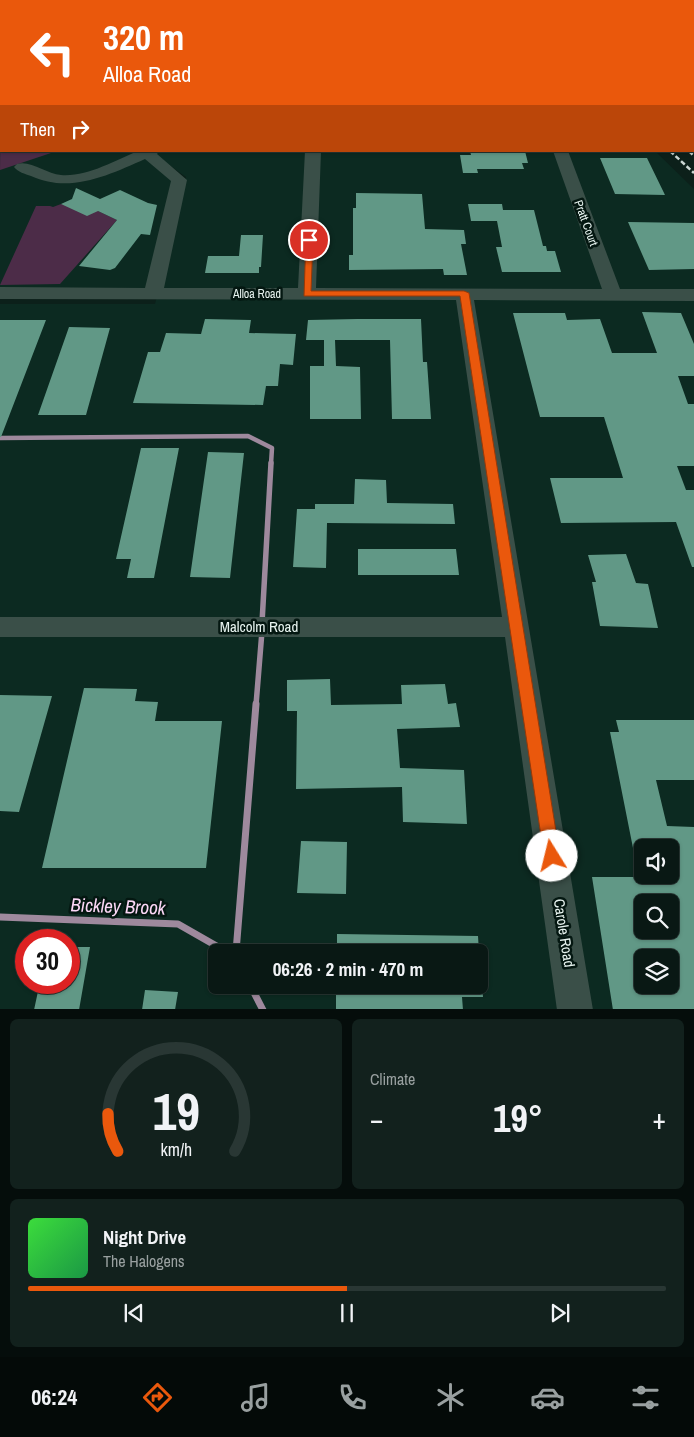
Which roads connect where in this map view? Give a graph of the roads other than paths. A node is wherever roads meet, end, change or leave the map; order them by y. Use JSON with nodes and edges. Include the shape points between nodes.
{"nodes":[{"id":1,"x":150,"y":152,"type":"edge"},
{"id":2,"x":313,"y":152,"type":"edge"},
{"id":3,"x":560,"y":152,"type":"edge"},
{"id":4,"x":22,"y":166,"type":"dead end"},
{"id":5,"x":464,"y":293,"type":"junction"},
{"id":6,"x":0,"y":294,"type":"edge"},
{"id":7,"x":153,"y":294,"type":"junction"},
{"id":8,"x":307,"y":294,"type":"junction"},
{"id":9,"x":613,"y":295,"type":"junction"},
{"id":10,"x":694,"y":295,"type":"edge"},
{"id":11,"x":517,"y":626,"type":"junction"},
{"id":12,"x":0,"y":627,"type":"edge"},
{"id":13,"x":575,"y":1009,"type":"edge"}],
"edges":[{"from":1,"to":4,"type":"street","via":[[69,179],[52,179]]},
{"from":1,"to":7,"type":"street","via":[[179,180]]},
{"from":2,"to":8,"type":"street"},
{"from":3,"to":9,"type":"street","name":"Pratt Court"},
{"from":5,"to":8,"type":"street","name":"Alloa Road"},
{"from":5,"to":9,"type":"street","name":"Alloa Road"},
{"from":5,"to":11,"type":"street","name":"Carole Road"},
{"from":6,"to":7,"type":"street","name":"Alloa Road"},
{"from":7,"to":8,"type":"street","name":"Alloa Road"},
{"from":9,"to":10,"type":"street","name":"Alloa Road"},
{"from":11,"to":12,"type":"street","name":"Malcolm Road"},
{"from":11,"to":13,"type":"street","name":"Carole Road"}]}
